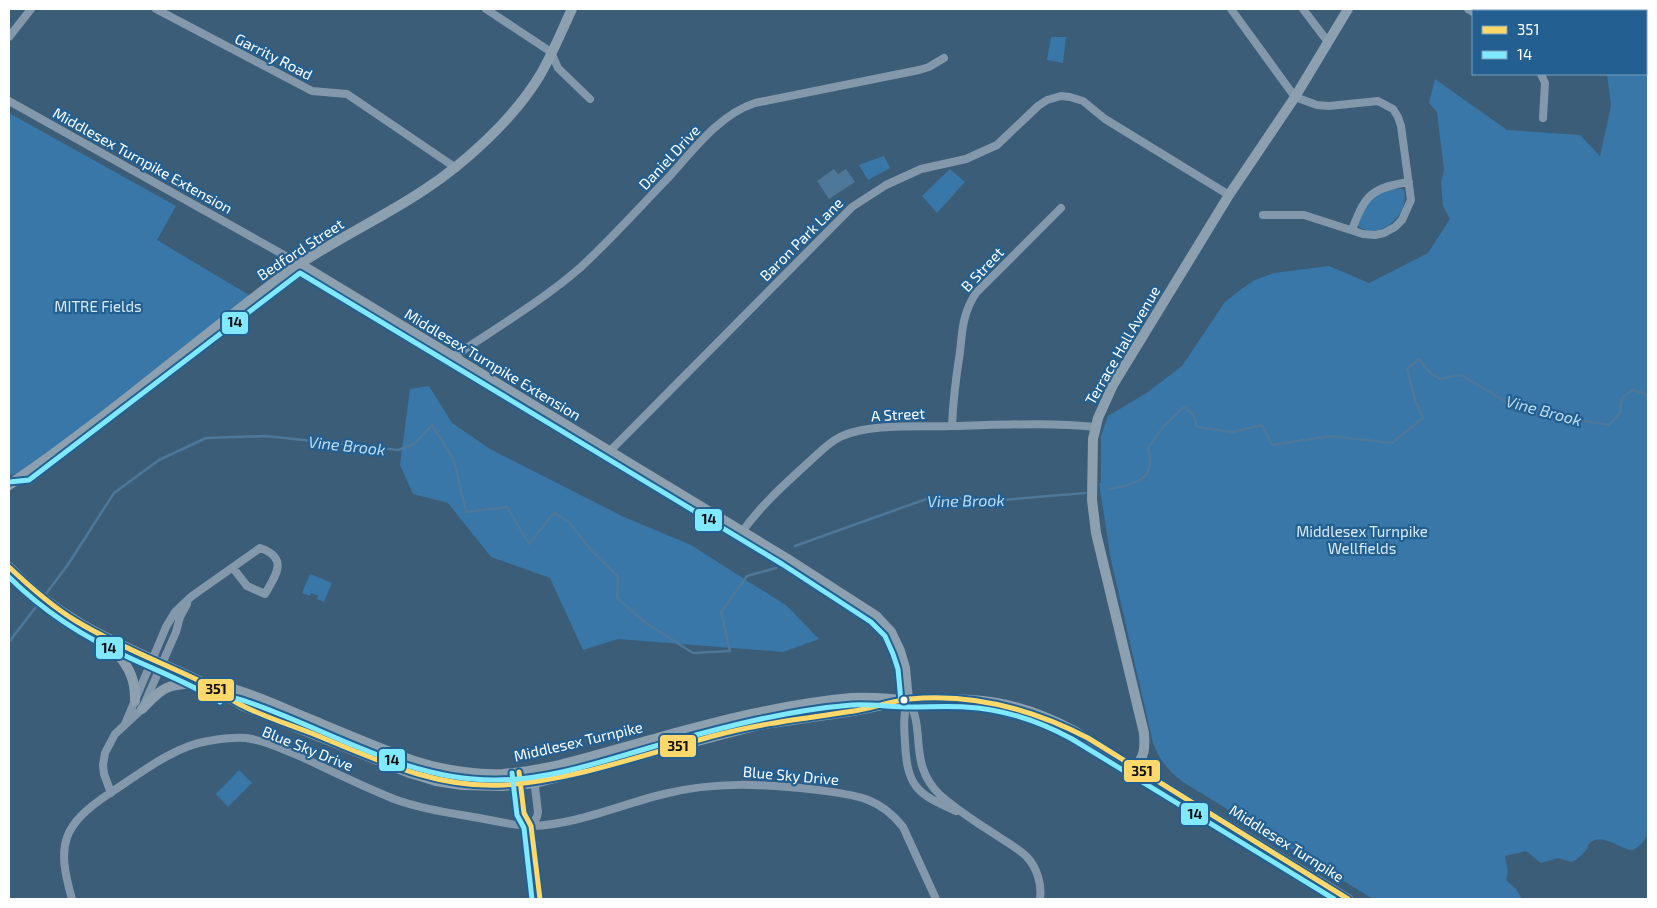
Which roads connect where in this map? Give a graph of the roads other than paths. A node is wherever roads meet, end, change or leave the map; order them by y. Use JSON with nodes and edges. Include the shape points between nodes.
{"nodes":[{"id":1,"x":31,"y":9,"type":"edge"},
{"id":2,"x":156,"y":9,"type":"edge"},
{"id":3,"x":486,"y":9,"type":"edge"},
{"id":4,"x":572,"y":9,"type":"edge"},
{"id":5,"x":1232,"y":9,"type":"edge"},
{"id":6,"x":1303,"y":9,"type":"edge"},
{"id":7,"x":1348,"y":9,"type":"edge"},
{"id":8,"x":9,"y":37,"type":"edge"},
{"id":9,"x":1328,"y":42,"type":"junction"},
{"id":10,"x":551,"y":52,"type":"junction"},
{"id":11,"x":944,"y":58,"type":"dead end"},
{"id":12,"x":1541,"y":75,"type":"edge"},
{"id":13,"x":1295,"y":97,"type":"junction"},
{"id":14,"x":590,"y":99,"type":"dead end"},
{"id":15,"x":9,"y":101,"type":"edge"},
{"id":16,"x":1543,"y":118,"type":"dead end"},
{"id":17,"x":456,"y":168,"type":"junction"},
{"id":18,"x":1409,"y":182,"type":"junction"},
{"id":19,"x":1228,"y":195,"type":"junction"},
{"id":20,"x":1061,"y":208,"type":"dead end"},
{"id":21,"x":1263,"y":215,"type":"dead end"},
{"id":22,"x":1352,"y":230,"type":"junction"},
{"id":23,"x":300,"y":264,"type":"junction"},
{"id":24,"x":453,"y":357,"type":"junction"},
{"id":25,"x":952,"y":426,"type":"junction"},
{"id":26,"x":1096,"y":427,"type":"junction"},
{"id":27,"x":609,"y":452,"type":"junction"},
{"id":28,"x":24,"y":474,"type":"junction"},
{"id":29,"x":9,"y":475,"type":"edge"},
{"id":30,"x":9,"y":485,"type":"edge"},
{"id":31,"x":742,"y":532,"type":"junction"},
{"id":32,"x":9,"y":567,"type":"edge"},
{"id":33,"x":233,"y":568,"type":"junction"},
{"id":34,"x":107,"y":640,"type":"junction"},
{"id":35,"x":157,"y":662,"type":"junction"},
{"id":36,"x":206,"y":684,"type":"junction"},
{"id":37,"x":908,"y":700,"type":"junction"},
{"id":38,"x":138,"y":705,"type":"junction"},
{"id":39,"x":1135,"y":767,"type":"junction"},
{"id":40,"x":533,"y":770,"type":"junction"},
{"id":41,"x":519,"y":772,"type":"junction"},
{"id":42,"x":535,"y":783,"type":"junction"},
{"id":43,"x":521,"y":785,"type":"junction"},
{"id":44,"x":111,"y":793,"type":"junction"},
{"id":45,"x":965,"y":815,"type":"junction"},
{"id":46,"x":531,"y":826,"type":"junction"},
{"id":47,"x":538,"y":883,"type":"junction"},
{"id":48,"x":72,"y":899,"type":"edge"},
{"id":49,"x":535,"y":899,"type":"edge"},
{"id":50,"x":540,"y":899,"type":"edge"},
{"id":51,"x":936,"y":899,"type":"edge"},
{"id":52,"x":1040,"y":899,"type":"edge"},
{"id":53,"x":1348,"y":899,"type":"edge"}],
"edges":[{"from":1,"to":8,"type":"street"},
{"from":2,"to":17,"type":"street","name":"Garrity Road","via":[[312,91],[347,94]]},
{"from":3,"to":10,"type":"street"},
{"from":4,"to":10,"type":"main road","name":"Bedford Street"},
{"from":5,"to":13,"type":"street"},
{"from":6,"to":9,"type":"street"},
{"from":7,"to":9,"type":"main road","name":"Terrace Hall Avenue"},
{"from":9,"to":13,"type":"main road","name":"Terrace Hall Avenue"},
{"from":10,"to":14,"type":"street","via":[[558,68]]},
{"from":10,"to":17,"type":"main road","name":"Bedford Street","via":[[537,80],[515,109]]},
{"from":11,"to":24,"type":"street","name":"Daniel Drive","via":[[919,70],[755,103],[734,113],[696,147],[580,268],[538,301]]},
{"from":12,"to":16,"type":"street","via":[[1545,83]]},
{"from":13,"to":18,"type":"street","via":[[1329,106],[1378,101],[1392,109],[1401,126]]},
{"from":13,"to":19,"type":"main road","name":"Terrace Hall Avenue"},
{"from":15,"to":23,"type":"street","name":"Middlesex Turnpike Extension"},
{"from":17,"to":23,"type":"main road","name":"Bedford Street"},
{"from":18,"to":22,"type":"street","via":[[1384,187],[1368,198],[1360,208]]},
{"from":18,"to":22,"type":"street","via":[[1411,200],[1408,210],[1395,227],[1375,235]]},
{"from":19,"to":26,"type":"main road","name":"Terrace Hall Avenue","via":[[1113,385]]},
{"from":19,"to":27,"type":"street","name":"Baron Park Lane","via":[[1105,119],[1083,101],[1061,96],[1047,100],[997,145],[966,158],[921,169],[886,185],[852,207]]},
{"from":20,"to":25,"type":"street","name":"B Street","via":[[969,303],[963,321]]},
{"from":21,"to":22,"type":"street","via":[[1304,215]]},
{"from":23,"to":24,"type":"main road","name":"Middlesex Turnpike Extension"},
{"from":23,"to":28,"type":"main road","name":"Bedford Street"},
{"from":24,"to":27,"type":"main road","name":"Middlesex Turnpike Extension"},
{"from":25,"to":26,"type":"street","name":"A Street","via":[[1054,424]]},
{"from":25,"to":31,"type":"street","name":"A Street","via":[[873,428],[841,437],[784,485]]},
{"from":26,"to":39,"type":"main road","name":"Terrace Hall Avenue","via":[[1092,483],[1096,533],[1144,733],[1143,758]]},
{"from":27,"to":31,"type":"main road","name":"Middlesex Turnpike Extension"},
{"from":28,"to":29,"type":"main road"},
{"from":28,"to":30,"type":"main road","name":"Bedford Street"},
{"from":31,"to":37,"type":"main road","name":"Middlesex Turnpike Extension","via":[[865,608],[884,624],[902,655]]},
{"from":32,"to":34,"type":"main road","name":"Middlesex Turnpike","via":[[30,589],[60,612]]},
{"from":33,"to":33,"type":"street","via":[[260,548],[269,551],[279,568],[265,594],[247,586]]},
{"from":33,"to":35,"type":"street","via":[[175,612],[166,627]]},
{"from":34,"to":35,"type":"main road","name":"Middlesex Turnpike"},
{"from":34,"to":38,"type":"main road","via":[[132,675]]},
{"from":35,"to":36,"type":"main road","name":"Middlesex Turnpike"},
{"from":35,"to":38,"type":"street"},
{"from":36,"to":38,"type":"main road","via":[[166,688]]},
{"from":36,"to":41,"type":"main road","name":"Middlesex Turnpike","via":[[249,694],[426,765],[463,772]]},
{"from":36,"to":43,"type":"main road","name":"Middlesex Turnpike","via":[[243,706],[410,773],[462,785]]},
{"from":37,"to":39,"type":"main road","name":"Middlesex Turnpike","via":[[973,700],[1027,711],[1064,725]]},
{"from":37,"to":40,"type":"main road","name":"Middlesex Turnpike","via":[[852,698],[770,710]]},
{"from":37,"to":42,"type":"main road","name":"Middlesex Turnpike","via":[[759,725]]},
{"from":37,"to":45,"type":"street","via":[[913,710],[924,772],[940,794]]},
{"from":37,"to":45,"type":"street","via":[[904,718],[906,758],[912,781],[929,799]]},
{"from":38,"to":44,"type":"street","via":[[115,734],[105,753],[104,774]]},
{"from":39,"to":53,"type":"main road","name":"Middlesex Turnpike"},
{"from":40,"to":41,"type":"main road","name":"Middlesex Turnpike"},
{"from":40,"to":42,"type":"street"},
{"from":41,"to":43,"type":"street"},
{"from":42,"to":43,"type":"main road","name":"Middlesex Turnpike"},
{"from":42,"to":46,"type":"street","via":[[538,812]]},
{"from":43,"to":46,"type":"street","via":[[524,812]]},
{"from":44,"to":46,"type":"street","name":"Blue Sky Drive","via":[[188,747],[205,741],[245,738],[282,749],[418,807]]},
{"from":44,"to":48,"type":"street","name":"Blue Sky Drive","via":[[76,819],[69,832],[63,861]]},
{"from":45,"to":52,"type":"street","via":[[1027,856],[1037,873]]},
{"from":46,"to":47,"type":"street"},
{"from":46,"to":51,"type":"street","name":"Blue Sky Drive","via":[[709,786],[772,785],[850,794],[874,801],[896,818]]},
{"from":47,"to":49,"type":"street"},
{"from":47,"to":50,"type":"street"}]}
